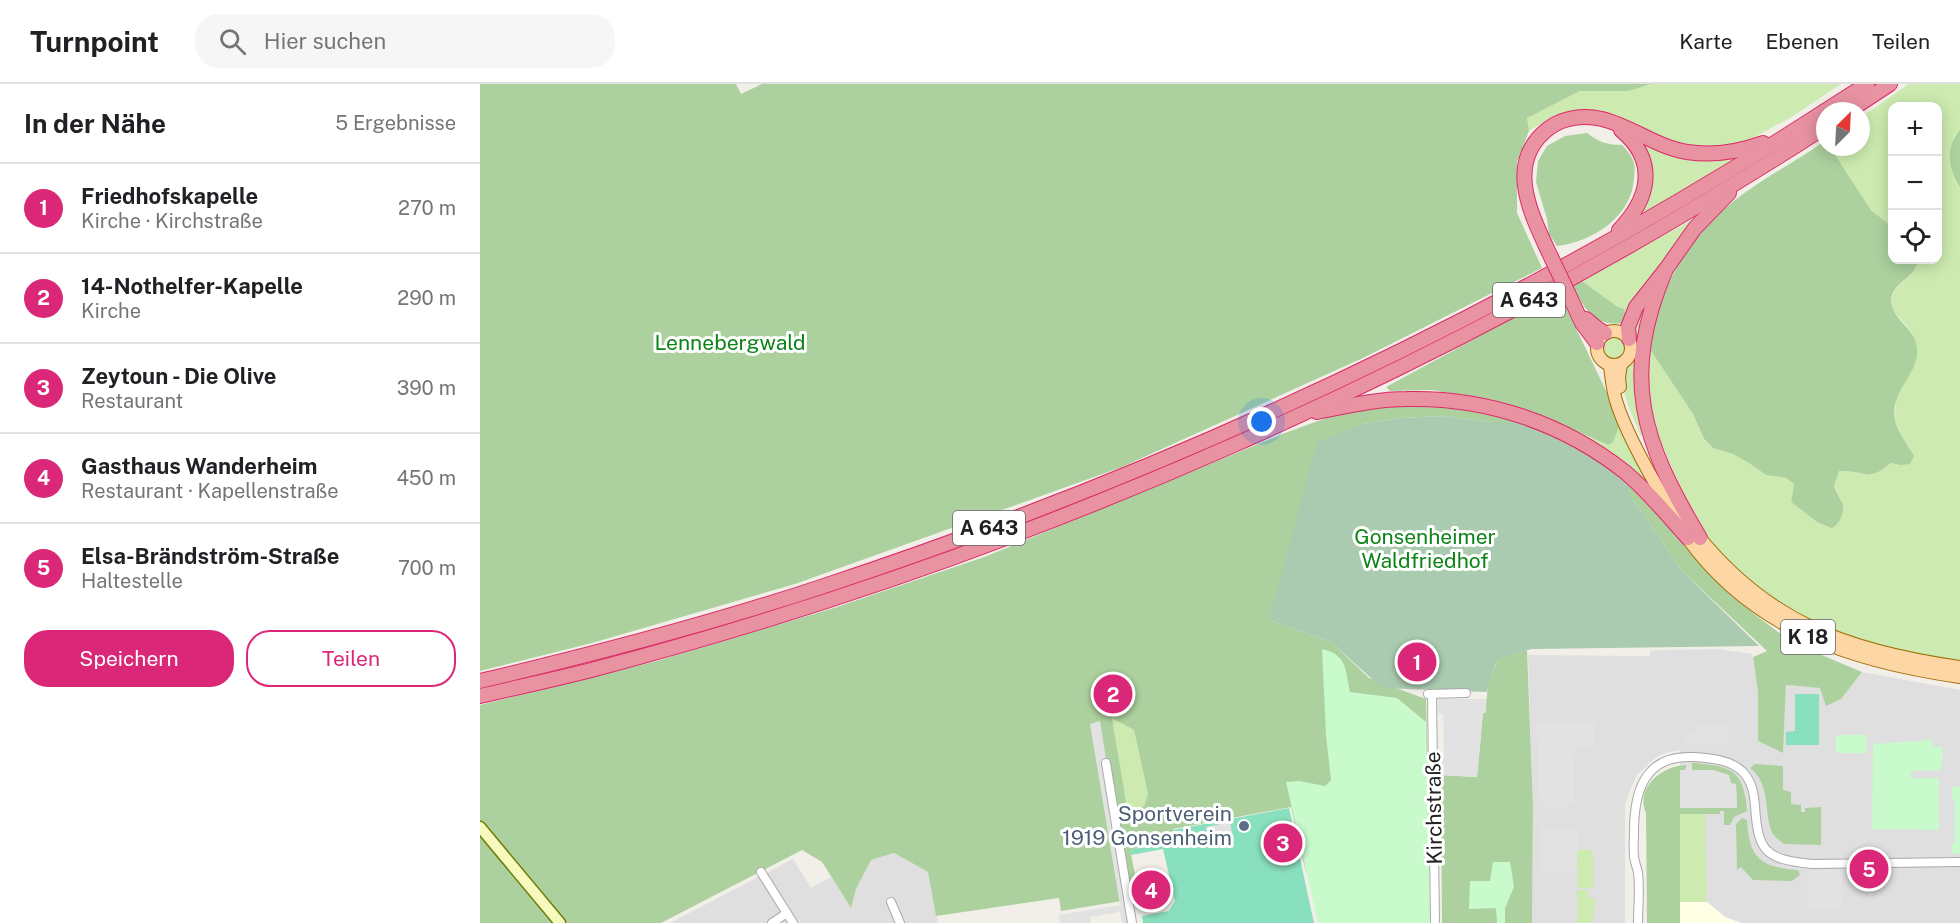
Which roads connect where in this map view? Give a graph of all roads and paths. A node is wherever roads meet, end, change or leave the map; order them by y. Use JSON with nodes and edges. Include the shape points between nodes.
{"nodes":[{"id":1,"x":1867,"y":84,"type":"edge"},
{"id":2,"x":1890,"y":84,"type":"edge"},
{"id":3,"x":1839,"y":102,"type":"edge"},
{"id":4,"x":1863,"y":102,"type":"edge"},
{"id":5,"x":1816,"y":117,"type":"edge"},
{"id":6,"x":1601,"y":119,"type":"junction"},
{"id":7,"x":1791,"y":133,"type":"junction"},
{"id":8,"x":1816,"y":133,"type":"edge"},
{"id":9,"x":1754,"y":172,"type":"junction"},
{"id":10,"x":1608,"y":241,"type":"junction"},
{"id":11,"x":1666,"y":269,"type":"junction"},
{"id":12,"x":1601,"y":338,"type":"junction"},
{"id":13,"x":1629,"y":339,"type":"junction"},
{"id":14,"x":1616,"y":365,"type":"junction"},
{"id":15,"x":1297,"y":416,"type":"junction"},
{"id":16,"x":1694,"y":538,"type":"junction"},
{"id":17,"x":1960,"y":668,"type":"edge"},
{"id":18,"x":1960,"y":677,"type":"edge"},
{"id":19,"x":480,"y":681,"type":"edge"},
{"id":20,"x":1466,"y":693,"type":"dead end"},
{"id":21,"x":480,"y":696,"type":"edge"},
{"id":22,"x":1106,"y":763,"type":"dead end"},
{"id":23,"x":480,"y":826,"type":"edge"},
{"id":24,"x":1960,"y":862,"type":"edge"},
{"id":25,"x":762,"y":872,"type":"dead end"},
{"id":26,"x":891,"y":902,"type":"dead end"},
{"id":27,"x":787,"y":913,"type":"junction"},
{"id":28,"x":560,"y":923,"type":"edge"},
{"id":29,"x":772,"y":923,"type":"edge"},
{"id":30,"x":793,"y":923,"type":"edge"},
{"id":31,"x":900,"y":923,"type":"edge"},
{"id":32,"x":1132,"y":923,"type":"edge"},
{"id":33,"x":1436,"y":923,"type":"edge"},
{"id":34,"x":1638,"y":923,"type":"edge"}],
"edges":[{"from":1,"to":3,"type":"highway","number":"A 643"},
{"from":2,"to":4,"type":"highway"},
{"from":5,"to":7,"type":"highway","number":"A 643"},
{"from":6,"to":7,"type":"highway","via":[[1662,145],[1697,153],[1743,149]]},
{"from":6,"to":10,"type":"highway","via":[[1634,142],[1645,175],[1636,211]]},
{"from":6,"to":12,"type":"highway","bridge":true,"via":[[1579,117],[1554,125],[1533,144],[1524,178],[1534,218],[1582,323]]},
{"from":7,"to":10,"type":"highway","number":"A 643"},
{"from":8,"to":9,"type":"highway","number":"A 643"},
{"from":9,"to":11,"type":"highway","via":[[1705,216]]},
{"from":9,"to":15,"type":"highway","number":"A 643","via":[[1502,315]]},
{"from":10,"to":19,"type":"highway","number":"A 643","via":[[1370,366],[1057,503],[819,588],[589,655]]},
{"from":11,"to":13,"type":"highway","via":[[1632,314]]},
{"from":11,"to":16,"type":"highway","via":[[1643,345],[1644,409],[1657,457]]},
{"from":12,"to":13,"type":"main road","via":[[1610,331],[1621,332]]},
{"from":12,"to":14,"type":"main road","via":[[1596,349],[1600,360]]},
{"from":13,"to":14,"type":"main road","via":[[1631,351],[1626,361]]},
{"from":14,"to":16,"type":"main road","via":[[1614,393],[1628,428],[1653,480]]},
{"from":15,"to":16,"type":"highway","via":[[1406,399],[1465,402],[1523,416],[1602,455]]},
{"from":15,"to":21,"type":"highway","number":"A 643","via":[[1150,481],[943,560],[711,637]]},
{"from":16,"to":17,"type":"main road","number":"K 18","via":[[1759,597],[1798,621],[1858,647]]},
{"from":16,"to":18,"type":"main road","number":"K 18","via":[[1716,572],[1753,604],[1793,630],[1855,656]]},
{"from":20,"to":33,"type":"street","name":"Kirchstraße","via":[[1429,694]]},
{"from":22,"to":32,"type":"street"},
{"from":23,"to":28,"type":"main road"},
{"from":24,"to":34,"type":"street","via":[[1788,862],[1762,846],[1757,834],[1753,789],[1742,771],[1720,760],[1679,757],[1653,769],[1636,800]]},
{"from":25,"to":27,"type":"street"},
{"from":26,"to":31,"type":"street"},
{"from":27,"to":29,"type":"street"},
{"from":27,"to":30,"type":"street"}]}
